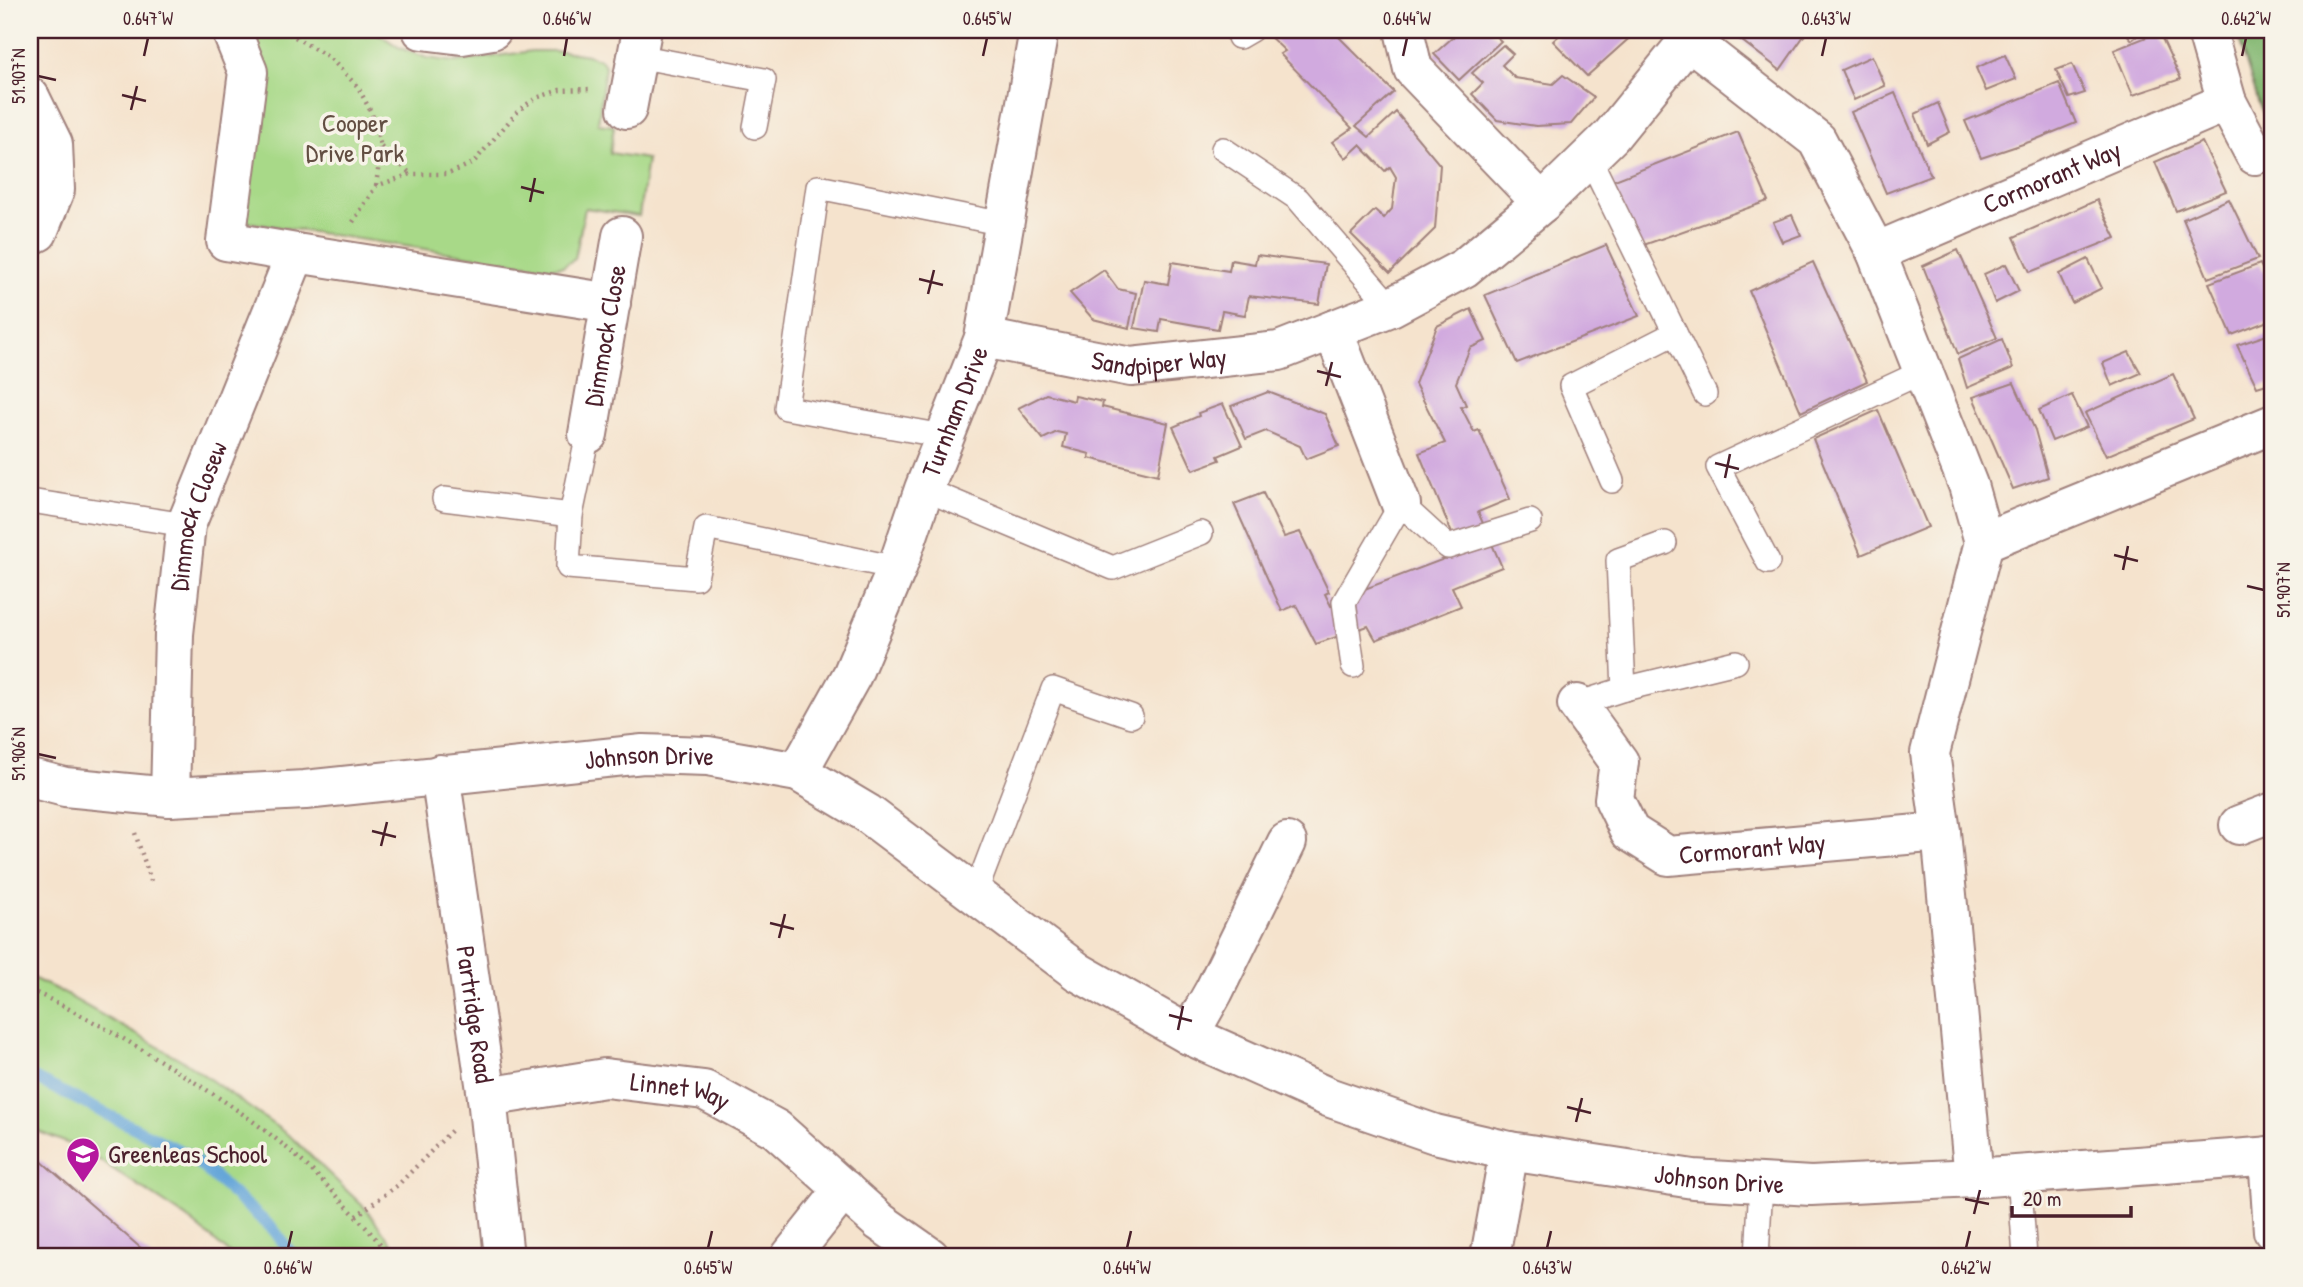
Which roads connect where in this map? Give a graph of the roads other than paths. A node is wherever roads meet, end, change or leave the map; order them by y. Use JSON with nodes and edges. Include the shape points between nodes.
{"nodes":[{"id":1,"x":231,"y":30,"type":"edge"},
{"id":2,"x":422,"y":30,"type":"edge"},
{"id":3,"x":492,"y":30,"type":"edge"},
{"id":4,"x":1039,"y":30,"type":"edge"},
{"id":5,"x":1404,"y":30,"type":"edge"},
{"id":6,"x":2207,"y":31,"type":"edge"},
{"id":7,"x":1688,"y":33,"type":"edge"},
{"id":8,"x":638,"y":37,"type":"edge"},
{"id":9,"x":30,"y":97,"type":"edge"},
{"id":10,"x":2227,"y":102,"type":"junction"},
{"id":11,"x":629,"y":103,"type":"road end"},
{"id":12,"x":755,"y":127,"type":"dead end"},
{"id":13,"x":1223,"y":149,"type":"dead end"},
{"id":14,"x":2255,"y":155,"type":"dead end"},
{"id":15,"x":1589,"y":157,"type":"junction"},
{"id":16,"x":1542,"y":203,"type":"junction"},
{"id":17,"x":1004,"y":224,"type":"junction"},
{"id":18,"x":30,"y":236,"type":"edge"},
{"id":19,"x":622,"y":236,"type":"dead end"},
{"id":20,"x":1876,"y":252,"type":"junction"},
{"id":21,"x":296,"y":253,"type":"junction"},
{"id":22,"x":611,"y":303,"type":"junction"},
{"id":23,"x":1391,"y":307,"type":"junction"},
{"id":24,"x":1333,"y":330,"type":"junction"},
{"id":25,"x":1675,"y":333,"type":"junction"},
{"id":26,"x":984,"y":338,"type":"junction"},
{"id":27,"x":1924,"y":371,"type":"junction"},
{"id":28,"x":1705,"y":394,"type":"dead end"},
{"id":29,"x":2273,"y":424,"type":"edge"},
{"id":30,"x":588,"y":434,"type":"joint"},
{"id":31,"x":944,"y":436,"type":"junction"},
{"id":32,"x":1612,"y":481,"type":"dead end"},
{"id":33,"x":924,"y":489,"type":"junction"},
{"id":34,"x":443,"y":499,"type":"dead end"},
{"id":35,"x":30,"y":501,"type":"edge"},
{"id":36,"x":1401,"y":504,"type":"junction"},
{"id":37,"x":571,"y":516,"type":"junction"},
{"id":38,"x":1530,"y":521,"type":"dead end"},
{"id":39,"x":186,"y":525,"type":"junction"},
{"id":40,"x":1201,"y":533,"type":"dead end"},
{"id":41,"x":1984,"y":542,"type":"junction"},
{"id":42,"x":1665,"y":543,"type":"dead end"},
{"id":43,"x":1768,"y":562,"type":"dead end"},
{"id":44,"x":897,"y":568,"type":"junction"},
{"id":45,"x":1736,"y":662,"type":"dead end"},
{"id":46,"x":1353,"y":666,"type":"dead end"},
{"id":47,"x":1624,"y":689,"type":"junction"},
{"id":48,"x":1577,"y":704,"type":"joint"},
{"id":49,"x":1130,"y":716,"type":"dead end"},
{"id":50,"x":798,"y":772,"type":"junction"},
{"id":51,"x":440,"y":774,"type":"junction"},
{"id":52,"x":30,"y":778,"type":"edge"},
{"id":53,"x":170,"y":797,"type":"junction"},
{"id":54,"x":1941,"y":832,"type":"junction"},
{"id":55,"x":1287,"y":842,"type":"dead end"},
{"id":56,"x":975,"y":894,"type":"junction"},
{"id":57,"x":1189,"y":1035,"type":"junction"},
{"id":58,"x":488,"y":1111,"type":"junction"},
{"id":59,"x":1509,"y":1151,"type":"junction"},
{"id":60,"x":2271,"y":1156,"type":"edge"},
{"id":61,"x":2020,"y":1174,"type":"junction"},
{"id":62,"x":1974,"y":1178,"type":"junction"},
{"id":63,"x":1761,"y":1183,"type":"junction"},
{"id":64,"x":844,"y":1189,"type":"junction"},
{"id":65,"x":2273,"y":1231,"type":"edge"},
{"id":66,"x":504,"y":1257,"type":"edge"},
{"id":67,"x":790,"y":1257,"type":"edge"},
{"id":68,"x":930,"y":1257,"type":"edge"},
{"id":69,"x":1490,"y":1257,"type":"edge"},
{"id":70,"x":1757,"y":1257,"type":"edge"},
{"id":71,"x":2025,"y":1257,"type":"edge"}],
"edges":[{"from":1,"to":21,"type":"street","via":[[248,72],[226,241]]},
{"from":2,"to":3,"type":"street","via":[[462,35]]},
{"from":4,"to":17,"type":"street","name":"Turnham Drive"},
{"from":5,"to":16,"type":"street","via":[[1413,69]]},
{"from":6,"to":10,"type":"street"},
{"from":7,"to":15,"type":"street","name":"Sandpiper Way","via":[[1611,136]]},
{"from":7,"to":20,"type":"street","via":[[1816,140]]},
{"from":8,"to":11,"type":"street"},
{"from":8,"to":12,"type":"lane","via":[[764,80]]},
{"from":9,"to":18,"type":"street","via":[[53,144],[55,190],[38,232]]},
{"from":10,"to":14,"type":"street"},
{"from":10,"to":20,"type":"street","name":"Cormorant Way"},
{"from":13,"to":23,"type":"lane","via":[[1298,199]]},
{"from":15,"to":16,"type":"street","name":"Sandpiper Way"},
{"from":15,"to":25,"type":"lane"},
{"from":16,"to":23,"type":"street","name":"Sandpiper Way","via":[[1464,268]]},
{"from":17,"to":26,"type":"street","name":"Turnham Drive"},
{"from":17,"to":31,"type":"lane","via":[[818,187],[786,408]]},
{"from":19,"to":22,"type":"street","name":"Dimmock Close"},
{"from":20,"to":27,"type":"street"},
{"from":21,"to":22,"type":"street"},
{"from":21,"to":39,"type":"street","name":"Dimmock Closew"},
{"from":22,"to":30,"type":"street","name":"Dimmock Close"},
{"from":23,"to":24,"type":"street","name":"Sandpiper Way"},
{"from":24,"to":26,"type":"street","name":"Sandpiper Way","via":[[1279,351],[1131,367]]},
{"from":24,"to":36,"type":"street"},
{"from":25,"to":28,"type":"lane"},
{"from":25,"to":32,"type":"lane","via":[[1571,386]]},
{"from":26,"to":31,"type":"street","name":"Turnham Drive"},
{"from":27,"to":41,"type":"street","via":[[1968,485]]},
{"from":27,"to":43,"type":"lane","via":[[1717,467]]},
{"from":29,"to":41,"type":"street"},
{"from":30,"to":37,"type":"lane"},
{"from":31,"to":33,"type":"street","name":"Turnham Drive"},
{"from":33,"to":40,"type":"lane","via":[[1113,568]]},
{"from":33,"to":44,"type":"street","name":"Turnham Drive"},
{"from":34,"to":37,"type":"lane"},
{"from":35,"to":39,"type":"lane"},
{"from":36,"to":38,"type":"lane","via":[[1448,547]]},
{"from":36,"to":46,"type":"lane","via":[[1344,602]]},
{"from":37,"to":44,"type":"lane","via":[[568,567],[696,578],[706,528]]},
{"from":39,"to":53,"type":"street","name":"Dimmock Closew","via":[[174,634]]},
{"from":41,"to":54,"type":"street","via":[[1930,753]]},
{"from":42,"to":47,"type":"lane","via":[[1618,560]]},
{"from":44,"to":50,"type":"street","name":"Turnham Drive","via":[[852,676]]},
{"from":45,"to":47,"type":"lane"},
{"from":47,"to":48,"type":"lane"},
{"from":48,"to":54,"type":"street","name":"Cormorant Way","via":[[1619,762],[1614,799],[1630,832],[1668,856]]},
{"from":49,"to":56,"type":"lane","via":[[1053,689]]},
{"from":50,"to":51,"type":"street","name":"Johnson Drive","via":[[708,756],[643,754]]},
{"from":50,"to":56,"type":"street","name":"Johnson Drive","via":[[867,813]]},
{"from":51,"to":53,"type":"street","name":"Johnson Drive","via":[[305,790]]},
{"from":51,"to":58,"type":"street","name":"Partridge Road"},
{"from":52,"to":53,"type":"street","name":"Johnson Drive","via":[[65,787]]},
{"from":54,"to":62,"type":"street"},
{"from":55,"to":57,"type":"street"},
{"from":56,"to":57,"type":"street","name":"Johnson Drive","via":[[1078,972]]},
{"from":57,"to":59,"type":"street","name":"Johnson Drive","via":[[1328,1097],[1436,1134]]},
{"from":58,"to":64,"type":"street","name":"Linnet Way","via":[[605,1077],[704,1090],[776,1129]]},
{"from":58,"to":66,"type":"street","name":"Partridge Road"},
{"from":59,"to":63,"type":"street","name":"Johnson Drive","via":[[1693,1180]]},
{"from":59,"to":69,"type":"street"},
{"from":60,"to":61,"type":"street","name":"Johnson Drive"},
{"from":60,"to":65,"type":"street"},
{"from":61,"to":62,"type":"street","name":"Johnson Drive"},
{"from":61,"to":71,"type":"lane"},
{"from":62,"to":63,"type":"street","name":"Johnson Drive","via":[[1811,1186]]},
{"from":63,"to":70,"type":"lane"},
{"from":64,"to":67,"type":"street"},
{"from":64,"to":68,"type":"street","name":"Linnet Way","via":[[880,1222]]}]}
